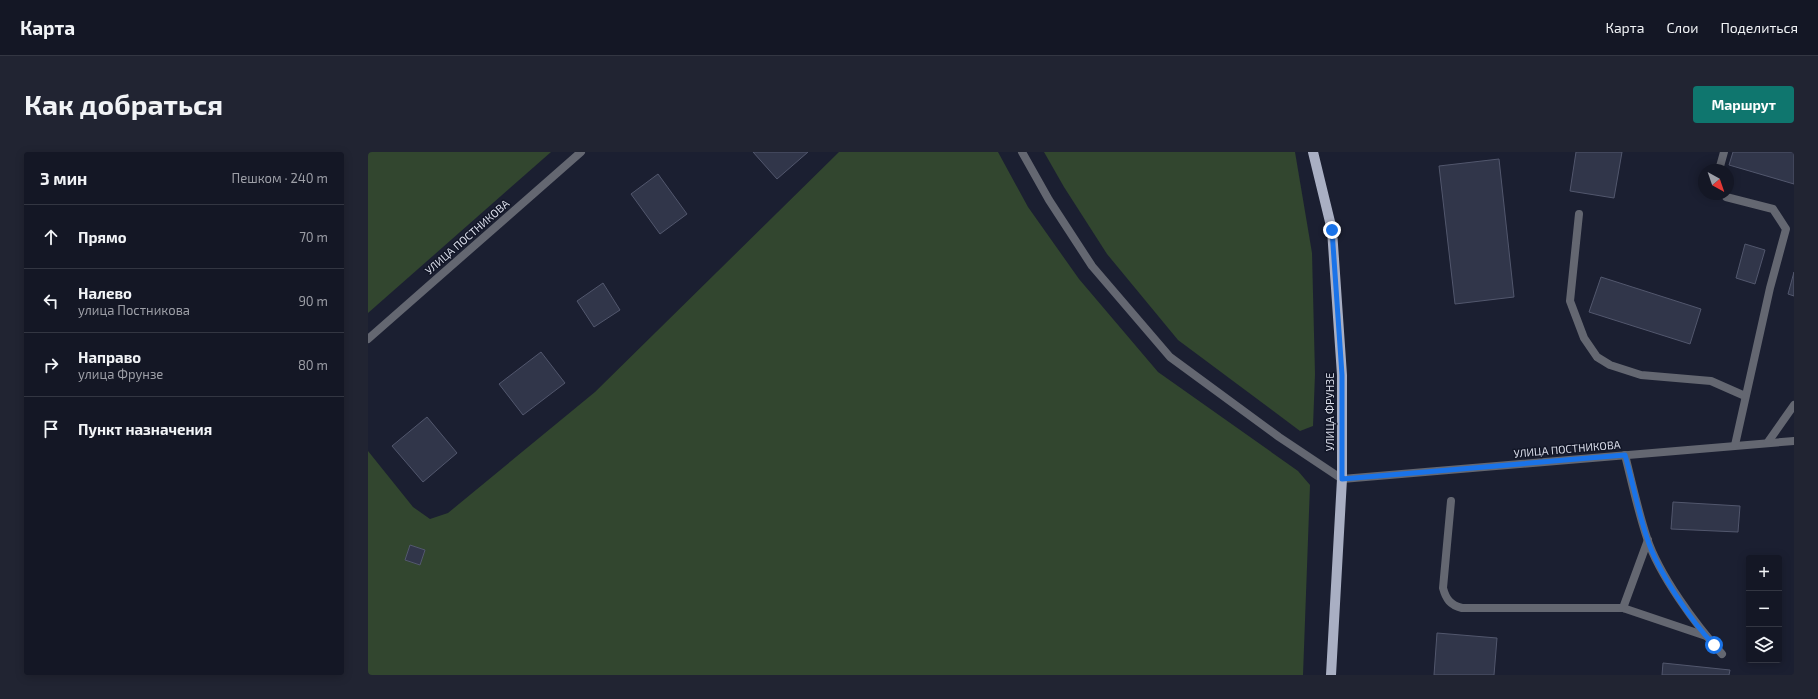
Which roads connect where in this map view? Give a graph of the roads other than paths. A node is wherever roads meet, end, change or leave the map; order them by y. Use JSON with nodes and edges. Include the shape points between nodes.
{"nodes":[{"id":1,"x":581,"y":152,"type":"edge"},
{"id":2,"x":1022,"y":152,"type":"edge"},
{"id":3,"x":1313,"y":152,"type":"edge"},
{"id":4,"x":1724,"y":152,"type":"edge"},
{"id":5,"x":1721,"y":164,"type":"edge"},
{"id":6,"x":1734,"y":198,"type":"edge"},
{"id":7,"x":1579,"y":214,"type":"dead end"},
{"id":8,"x":368,"y":339,"type":"edge"},
{"id":9,"x":1745,"y":396,"type":"junction"},
{"id":10,"x":1794,"y":405,"type":"edge"},
{"id":11,"x":1794,"y":441,"type":"edge"},
{"id":12,"x":1768,"y":442,"type":"junction"},
{"id":13,"x":1735,"y":445,"type":"junction"},
{"id":14,"x":1625,"y":455,"type":"junction"},
{"id":15,"x":1342,"y":479,"type":"junction"},
{"id":16,"x":1451,"y":501,"type":"dead end"},
{"id":17,"x":1648,"y":540,"type":"junction"},
{"id":18,"x":1623,"y":608,"type":"junction"},
{"id":19,"x":1706,"y":636,"type":"junction"},
{"id":20,"x":1722,"y":654,"type":"dead end"},
{"id":21,"x":1331,"y":675,"type":"edge"}],
"edges":[{"from":1,"to":8,"type":"lane","name":"УЛИЦА ПОСТНИКОВА"},
{"from":2,"to":15,"type":"lane","via":[[1049,200],[1092,266],[1170,357],[1278,437]]},
{"from":3,"to":15,"type":"main road","name":"УЛИЦА ФРУНЗЕ","via":[[1332,230],[1342,375]]},
{"from":4,"to":5,"type":"lane"},
{"from":6,"to":9,"type":"lane","via":[[1773,209],[1786,229]]},
{"from":7,"to":9,"type":"lane","via":[[1570,301],[1584,338],[1597,357],[1610,365],[1641,375],[1711,381]]},
{"from":9,"to":13,"type":"lane"},
{"from":10,"to":12,"type":"lane"},
{"from":11,"to":12,"type":"lane","name":"УЛИЦА ПОСТНИКОВА"},
{"from":12,"to":13,"type":"lane","name":"УЛИЦА ПОСТНИКОВА"},
{"from":13,"to":14,"type":"lane","name":"УЛИЦА ПОСТНИКОВА"},
{"from":14,"to":15,"type":"lane","name":"УЛИЦА ПОСТНИКОВА"},
{"from":14,"to":17,"type":"lane"},
{"from":15,"to":21,"type":"main road","name":"УЛИЦА ФРУНЗЕ"},
{"from":16,"to":18,"type":"lane","via":[[1443,588],[1446,599],[1454,606]]},
{"from":17,"to":18,"type":"lane"},
{"from":17,"to":19,"type":"lane","via":[[1668,581]]},
{"from":18,"to":19,"type":"lane"},
{"from":19,"to":20,"type":"lane"}]}
